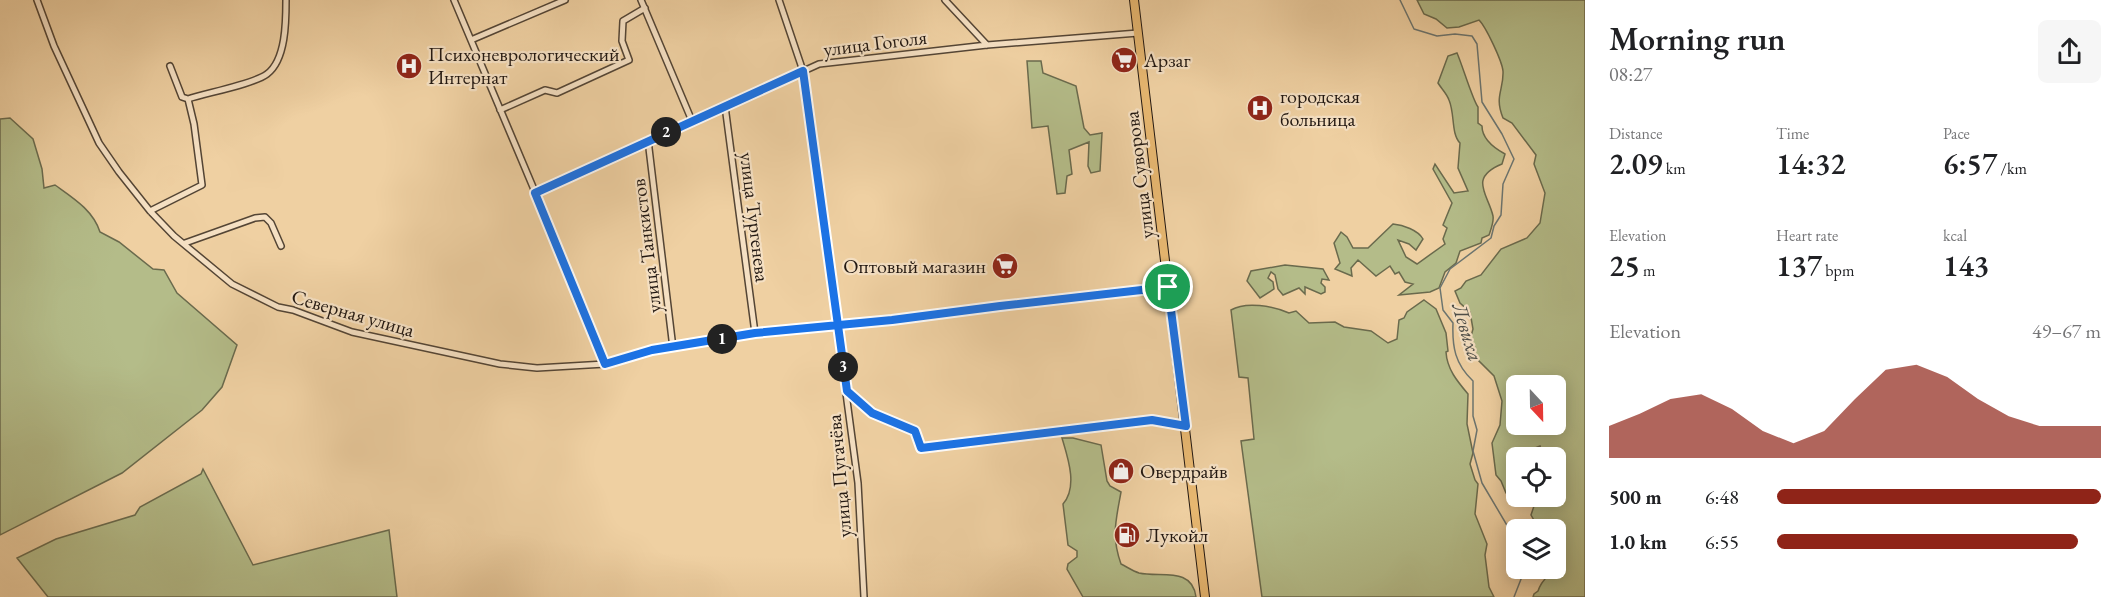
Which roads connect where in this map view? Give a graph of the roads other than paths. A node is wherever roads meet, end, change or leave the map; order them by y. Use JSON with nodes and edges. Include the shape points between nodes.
{"nodes":[{"id":1,"x":37,"y":0,"type":"edge"},
{"id":2,"x":286,"y":0,"type":"edge"},
{"id":3,"x":454,"y":0,"type":"edge"},
{"id":4,"x":565,"y":0,"type":"edge"},
{"id":5,"x":641,"y":0,"type":"edge"},
{"id":6,"x":779,"y":0,"type":"edge"},
{"id":7,"x":945,"y":0,"type":"edge"},
{"id":8,"x":1134,"y":0,"type":"edge"},
{"id":9,"x":645,"y":8,"type":"junction"},
{"id":10,"x":1138,"y":33,"type":"junction"},
{"id":11,"x":471,"y":40,"type":"junction"},
{"id":12,"x":987,"y":45,"type":"junction"},
{"id":13,"x":170,"y":66,"type":"dead end"},
{"id":14,"x":803,"y":71,"type":"junction"},
{"id":15,"x":188,"y":99,"type":"junction"},
{"id":16,"x":725,"y":106,"type":"junction"},
{"id":17,"x":500,"y":110,"type":"junction"},
{"id":18,"x":692,"y":121,"type":"junction"},
{"id":19,"x":648,"y":140,"type":"junction"},
{"id":20,"x":535,"y":193,"type":"junction"},
{"id":21,"x":150,"y":211,"type":"junction"},
{"id":22,"x":185,"y":243,"type":"junction"},
{"id":23,"x":281,"y":246,"type":"dead end"},
{"id":24,"x":1168,"y":287,"type":"junction"},
{"id":25,"x":837,"y":327,"type":"junction"},
{"id":26,"x":755,"y":333,"type":"junction"},
{"id":27,"x":673,"y":348,"type":"junction"},
{"id":28,"x":605,"y":364,"type":"junction"},
{"id":29,"x":847,"y":391,"type":"junction"},
{"id":30,"x":1186,"y":426,"type":"junction"},
{"id":31,"x":864,"y":597,"type":"edge"},
{"id":32,"x":1205,"y":597,"type":"edge"}],
"edges":[{"from":1,"to":21,"type":"street","name":"Северная улица","via":[[99,143]]},
{"from":2,"to":15,"type":"street","via":[[281,55],[268,74]]},
{"from":3,"to":11,"type":"street"},
{"from":4,"to":11,"type":"street"},
{"from":5,"to":9,"type":"street"},
{"from":6,"to":14,"type":"street","name":"улица Пугачёва"},
{"from":7,"to":12,"type":"street"},
{"from":8,"to":10,"type":"main road","name":"улица Суворова"},
{"from":9,"to":17,"type":"street","via":[[622,21],[622,41],[629,60],[556,93],[545,90]]},
{"from":9,"to":18,"type":"street"},
{"from":10,"to":12,"type":"street","name":"улица Гоголя"},
{"from":10,"to":24,"type":"main road","name":"улица Суворова"},
{"from":11,"to":17,"type":"street"},
{"from":12,"to":14,"type":"street","name":"улица Гоголя","via":[[819,64]]},
{"from":13,"to":15,"type":"street","via":[[182,97]]},
{"from":14,"to":16,"type":"street","name":"улица Гоголя"},
{"from":14,"to":25,"type":"street","name":"улица Пугачёва"},
{"from":15,"to":21,"type":"street","via":[[202,185]]},
{"from":16,"to":18,"type":"street","name":"улица Гоголя"},
{"from":16,"to":26,"type":"street","name":"улица Тургенева"},
{"from":17,"to":20,"type":"street"},
{"from":18,"to":19,"type":"street","name":"улица Гоголя"},
{"from":19,"to":20,"type":"street","name":"улица Гоголя"},
{"from":19,"to":27,"type":"street","name":"улица Танкистов"},
{"from":20,"to":28,"type":"street"},
{"from":21,"to":22,"type":"street","name":"Северная улица"},
{"from":22,"to":23,"type":"street","via":[[265,217]]},
{"from":22,"to":28,"type":"street","name":"Северная улица","via":[[232,284],[278,307],[352,332],[500,364],[537,368]]},
{"from":24,"to":25,"type":"street","name":"Северная улица"},
{"from":24,"to":30,"type":"main road","name":"улица Суворова"},
{"from":25,"to":26,"type":"street","name":"Северная улица"},
{"from":25,"to":29,"type":"street","name":"улица Пугачёва"},
{"from":26,"to":27,"type":"street","name":"Северная улица"},
{"from":27,"to":28,"type":"street","name":"Северная улица"},
{"from":29,"to":30,"type":"street","via":[[872,413],[915,431],[921,448],[1152,420]]},
{"from":29,"to":31,"type":"street","name":"улица Пугачёва","via":[[858,483]]},
{"from":30,"to":32,"type":"main road","name":"улица Суворова"}]}
